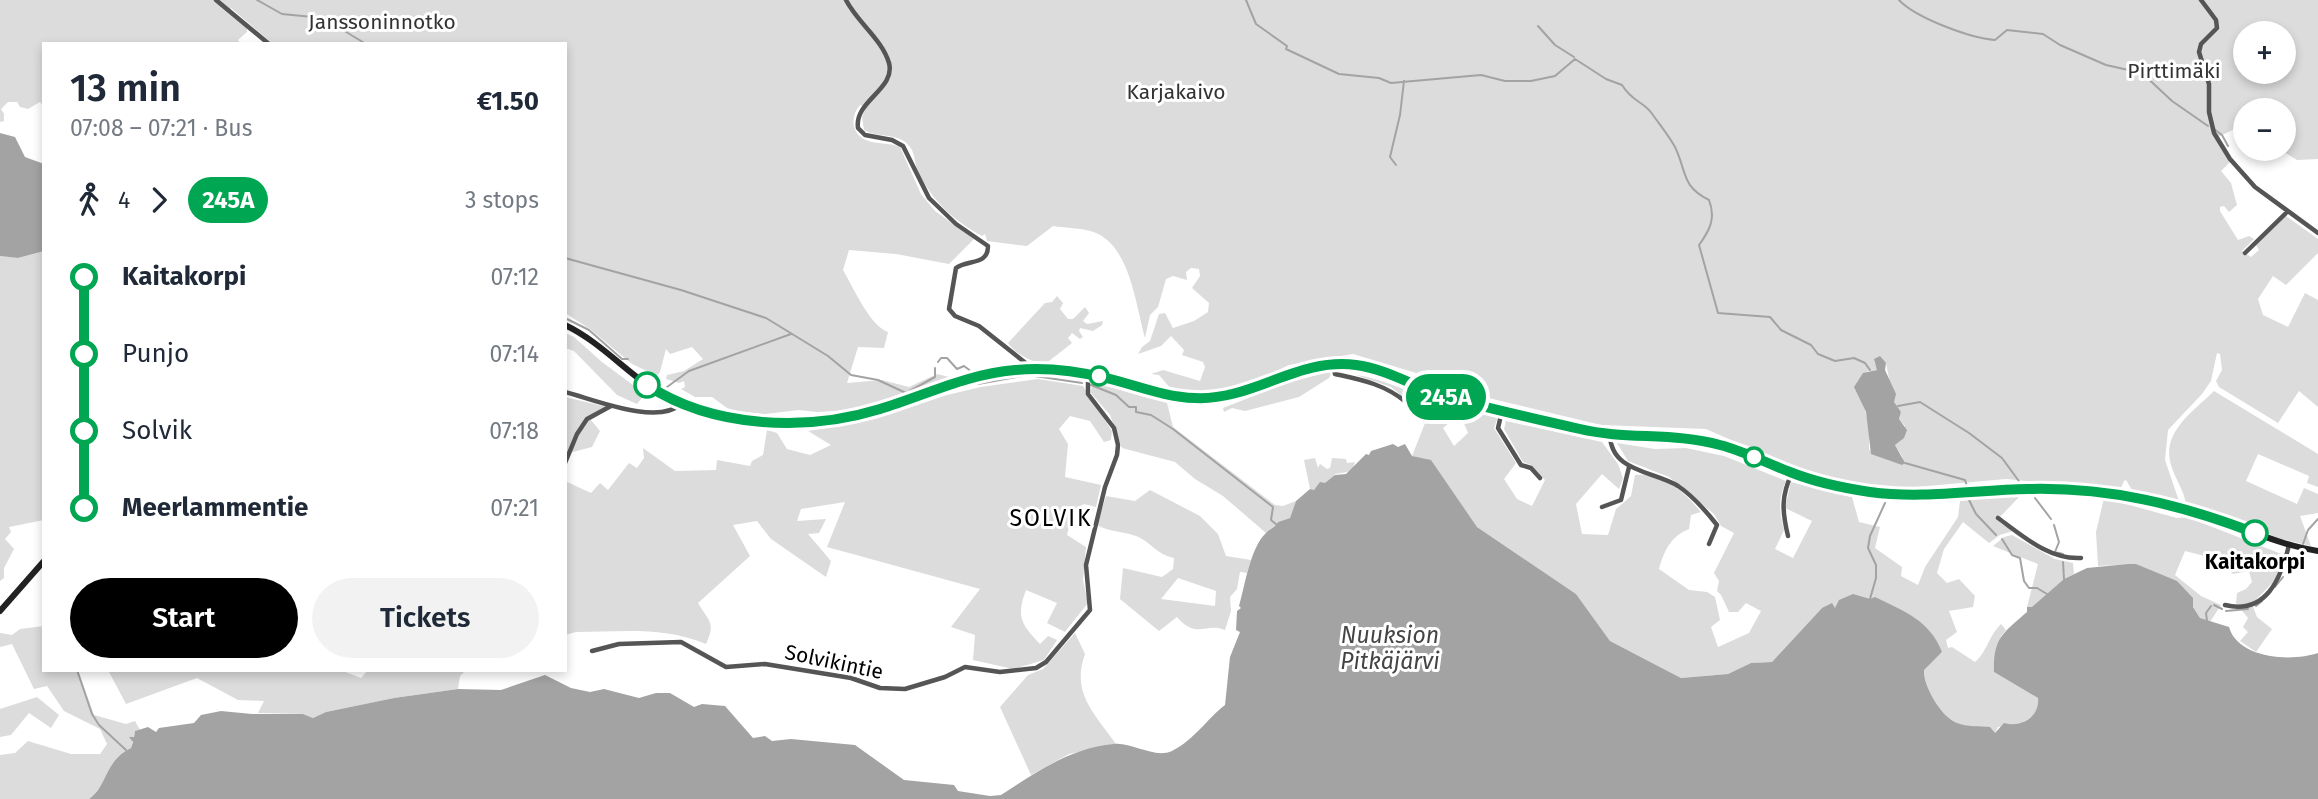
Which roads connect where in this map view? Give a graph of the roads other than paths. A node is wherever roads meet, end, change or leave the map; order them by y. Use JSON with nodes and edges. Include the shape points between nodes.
{"nodes":[{"id":1,"x":216,"y":0,"type":"edge"},
{"id":2,"x":846,"y":0,"type":"edge"},
{"id":3,"x":2201,"y":0,"type":"edge"},
{"id":4,"x":267,"y":42,"type":"edge"},
{"id":5,"x":2287,"y":212,"type":"junction"},
{"id":6,"x":2318,"y":233,"type":"edge"},
{"id":7,"x":2245,"y":253,"type":"dead end"},
{"id":8,"x":567,"y":326,"type":"edge"},
{"id":9,"x":1333,"y":364,"type":"junction"},
{"id":10,"x":1033,"y":369,"type":"junction"},
{"id":11,"x":1087,"y":374,"type":"junction"},
{"id":12,"x":567,"y":393,"type":"edge"},
{"id":13,"x":1406,"y":402,"type":"dead end"},
{"id":14,"x":681,"y":404,"type":"junction"},
{"id":15,"x":611,"y":405,"type":"junction"},
{"id":16,"x":1502,"y":410,"type":"junction"},
{"id":17,"x":1610,"y":434,"type":"junction"},
{"id":18,"x":567,"y":458,"type":"edge"},
{"id":19,"x":1629,"y":467,"type":"junction"},
{"id":20,"x":1792,"y":473,"type":"junction"},
{"id":21,"x":1540,"y":478,"type":"dead end"},
{"id":22,"x":1602,"y":508,"type":"dead end"},
{"id":23,"x":1998,"y":518,"type":"dead end"},
{"id":24,"x":1788,"y":536,"type":"dead end"},
{"id":25,"x":1709,"y":544,"type":"dead end"},
{"id":26,"x":2289,"y":545,"type":"junction"},
{"id":27,"x":2318,"y":551,"type":"edge"},
{"id":28,"x":2081,"y":558,"type":"dead end"},
{"id":29,"x":42,"y":563,"type":"edge"},
{"id":30,"x":2225,"y":605,"type":"dead end"},
{"id":31,"x":0,"y":611,"type":"edge"},
{"id":32,"x":592,"y":651,"type":"dead end"}],
"edges":[{"from":1,"to":4,"type":"street"},
{"from":2,"to":10,"type":"street","via":[[886,56],[890,70],[861,109],[858,128],[865,135],[903,146],[929,198],[988,246],[982,260],[956,268],[949,310],[979,326]]},
{"from":3,"to":5,"type":"street","via":[[2217,28],[2199,52],[2209,84],[2212,128],[2239,171]]},
{"from":5,"to":6,"type":"street"},
{"from":5,"to":7,"type":"street"},
{"from":8,"to":14,"type":"street","via":[[642,382]]},
{"from":9,"to":11,"type":"street","via":[[1302,369],[1234,395],[1208,398],[1166,395]]},
{"from":9,"to":13,"type":"street","via":[[1335,374],[1376,383]]},
{"from":9,"to":16,"type":"street","via":[[1370,368],[1437,394]]},
{"from":10,"to":11,"type":"street"},
{"from":10,"to":14,"type":"street","via":[[977,375],[877,410],[822,421],[761,421]]},
{"from":11,"to":32,"type":"street","name":"Solvikintie","via":[[1088,394],[1114,428],[1117,455],[1086,565],[1090,610],[1042,665],[1014,673],[965,667],[894,690],[765,664],[726,667],[681,642],[619,643]]},
{"from":12,"to":15,"type":"street"},
{"from":14,"to":15,"type":"street","via":[[667,412]]},
{"from":15,"to":18,"type":"street","via":[[587,419]]},
{"from":16,"to":17,"type":"street"},
{"from":16,"to":21,"type":"street","via":[[1498,428],[1521,465]]},
{"from":17,"to":19,"type":"street","via":[[1619,458]]},
{"from":17,"to":20,"type":"street","via":[[1706,441]]},
{"from":19,"to":22,"type":"street","via":[[1621,500]]},
{"from":19,"to":25,"type":"street","via":[[1667,479],[1708,513],[1717,525]]},
{"from":20,"to":24,"type":"street","via":[[1782,510]]},
{"from":20,"to":26,"type":"street","via":[[1846,488],[1904,495],[2036,489],[2125,495],[2208,515]]},
{"from":23,"to":28,"type":"street","via":[[2051,553]]},
{"from":26,"to":27,"type":"street"},
{"from":26,"to":30,"type":"street","via":[[2281,576],[2260,600],[2247,608]]},
{"from":29,"to":31,"type":"street"}]}
